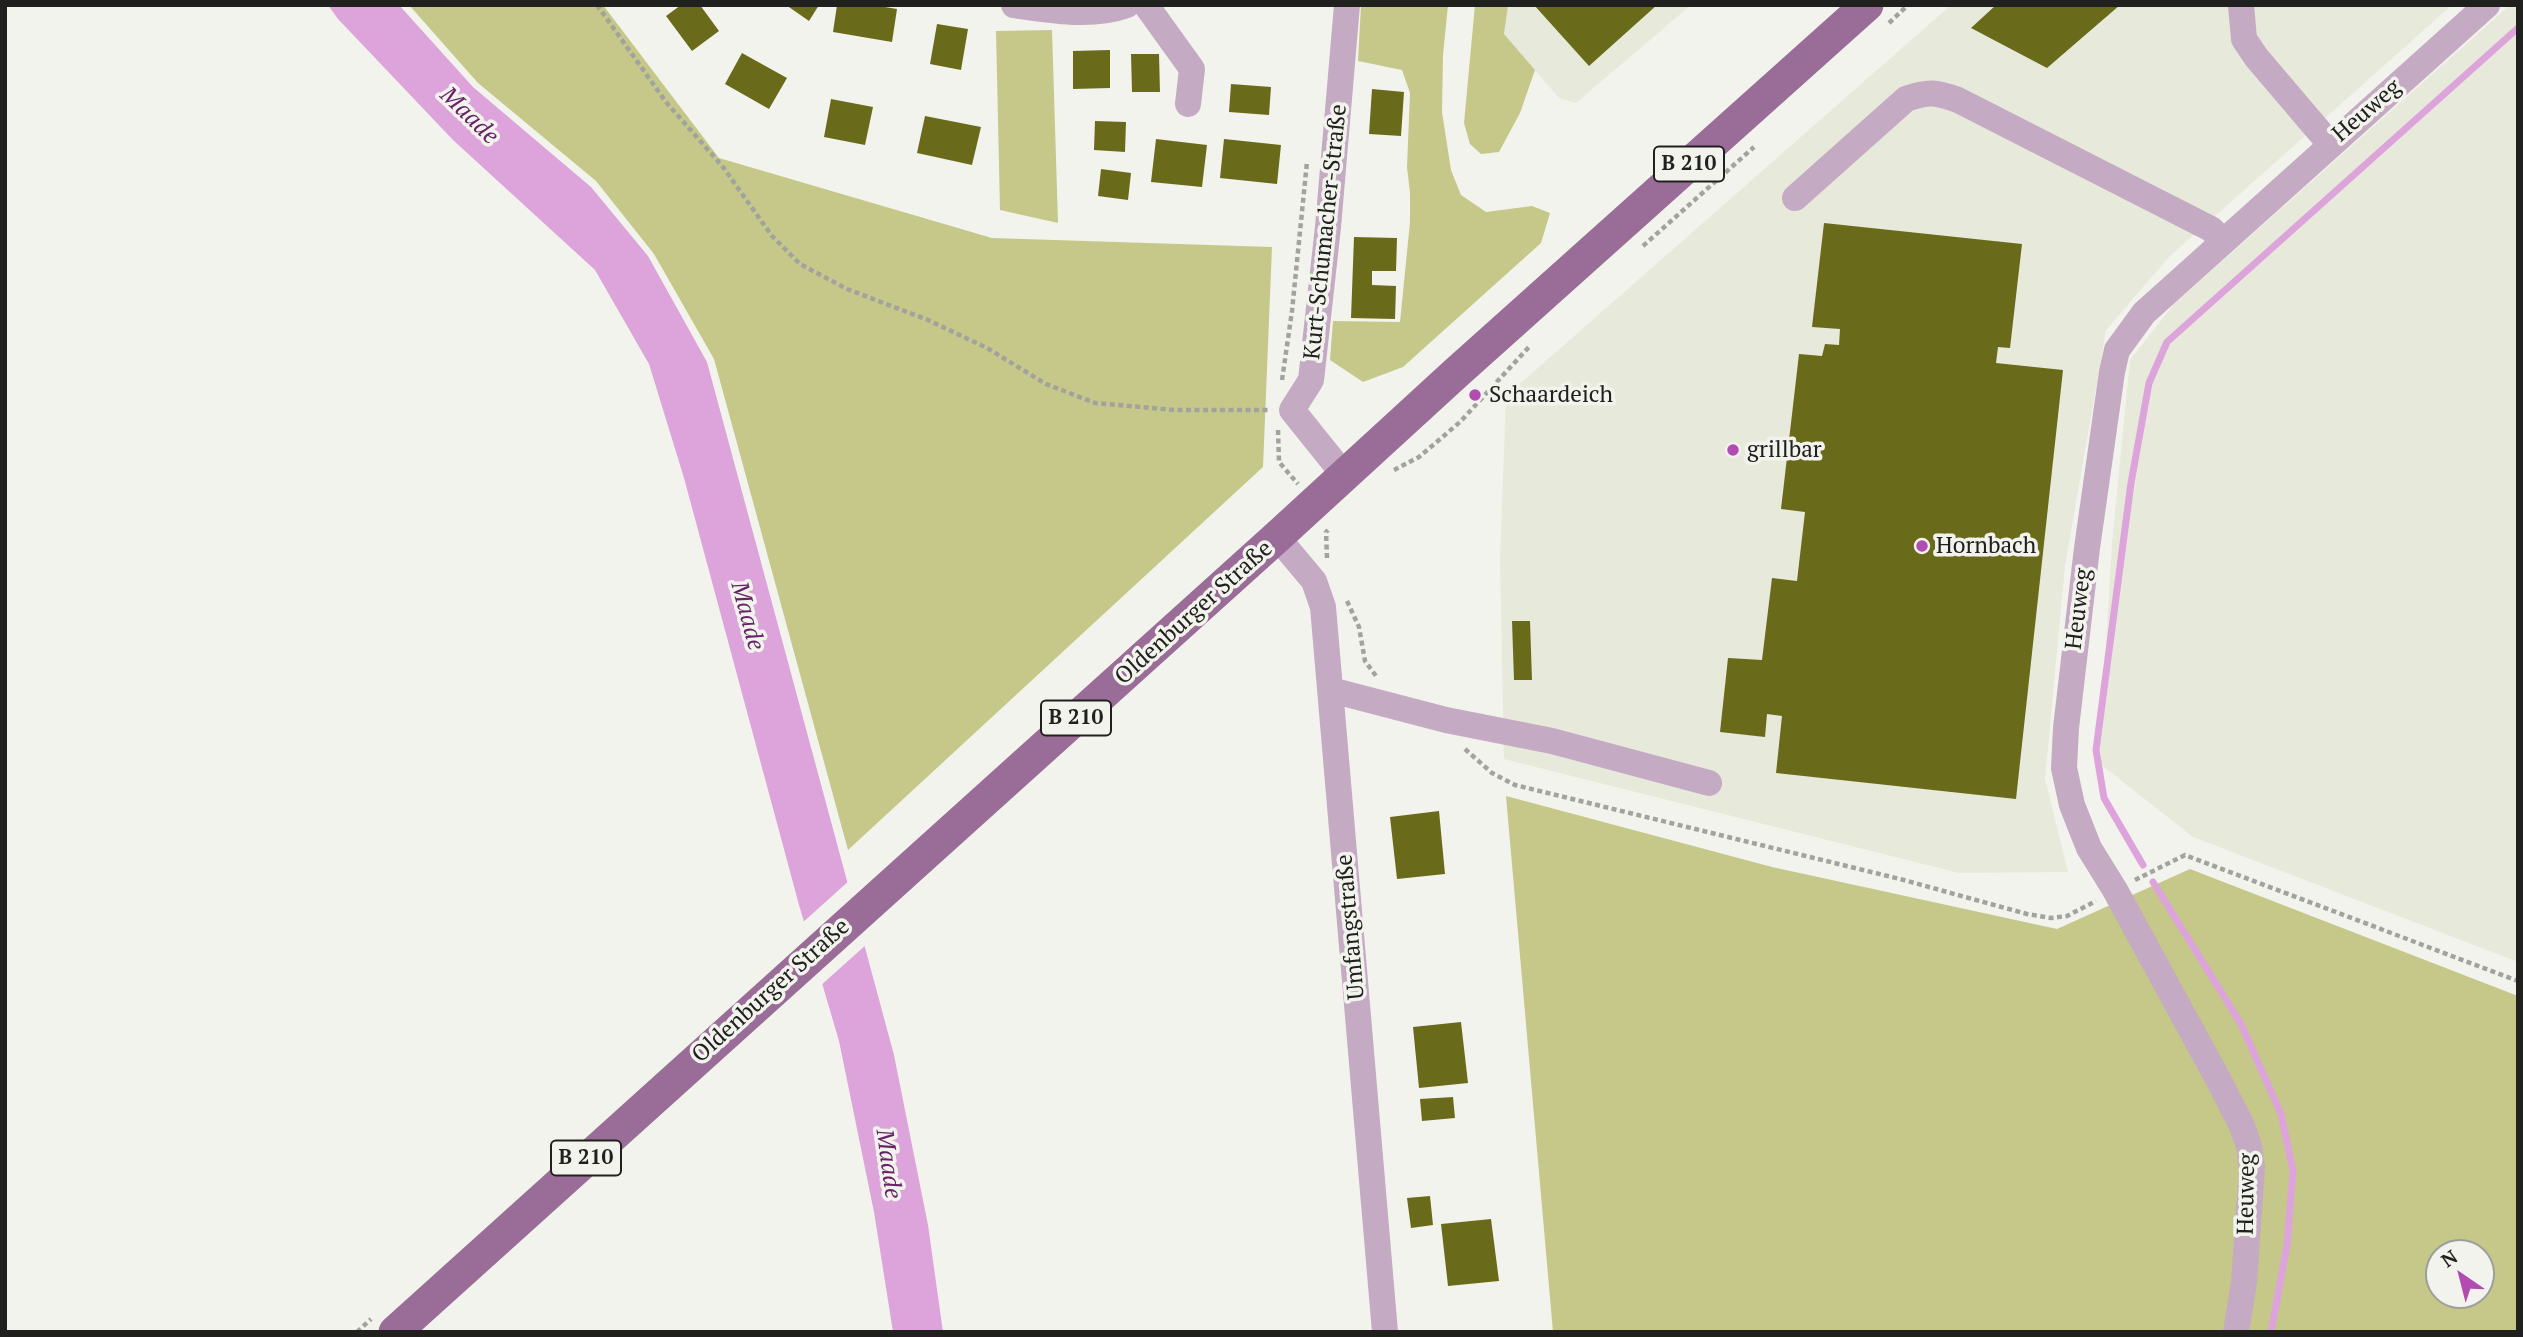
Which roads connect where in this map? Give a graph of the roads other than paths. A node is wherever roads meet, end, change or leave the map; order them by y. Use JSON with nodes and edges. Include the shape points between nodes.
{"nodes":[{"id":1,"x":1014,"y":5,"type":"edge"},
{"id":2,"x":1127,"y":5,"type":"edge"},
{"id":3,"x":1146,"y":5,"type":"edge"},
{"id":4,"x":1347,"y":5,"type":"edge"},
{"id":5,"x":2241,"y":5,"type":"edge"},
{"id":6,"x":2487,"y":5,"type":"edge"},
{"id":7,"x":1878,"y":15,"type":"edge"},
{"id":8,"x":1188,"y":104,"type":"dead end"},
{"id":9,"x":2330,"y":144,"type":"junction"},
{"id":10,"x":1795,"y":198,"type":"dead end"},
{"id":11,"x":2223,"y":242,"type":"junction"},
{"id":12,"x":1345,"y":476,"type":"junction"},
{"id":13,"x":1278,"y":537,"type":"junction"},
{"id":14,"x":1331,"y":690,"type":"junction"},
{"id":15,"x":1709,"y":783,"type":"dead end"},
{"id":16,"x":395,"y":1332,"type":"edge"},
{"id":17,"x":1385,"y":1332,"type":"edge"},
{"id":18,"x":2236,"y":1332,"type":"edge"}],
"edges":[{"from":1,"to":2,"type":"street","via":[[1073,12],[1108,11]]},
{"from":3,"to":8,"type":"street","via":[[1192,69]]},
{"from":4,"to":12,"type":"street","name":"Kurt-Schumacher-Straße","via":[[1311,380],[1283,415]]},
{"from":5,"to":9,"type":"street","via":[[2244,39]]},
{"from":6,"to":9,"type":"street","name":"Heuweg"},
{"from":7,"to":12,"type":"main road","name":"Oldenburger Straße","number":"B 210","via":[[1456,373]]},
{"from":9,"to":11,"type":"street","name":"Heuweg"},
{"from":10,"to":11,"type":"street","via":[[1906,99],[1925,92],[1958,100],[2211,229]]},
{"from":11,"to":18,"type":"street","name":"Heuweg","via":[[2144,313],[2118,350],[2087,548],[2064,768],[2089,848],[2249,1146],[2252,1168]]},
{"from":12,"to":13,"type":"main road","name":"Oldenburger Straße","number":"B 210"},
{"from":13,"to":14,"type":"street","name":"Umfangstraße","via":[[1314,581],[1323,607]]},
{"from":13,"to":16,"type":"main road","name":"Oldenburger Straße","number":"B 210"},
{"from":14,"to":15,"type":"street"},
{"from":14,"to":17,"type":"street","name":"Umfangstraße"}]}
